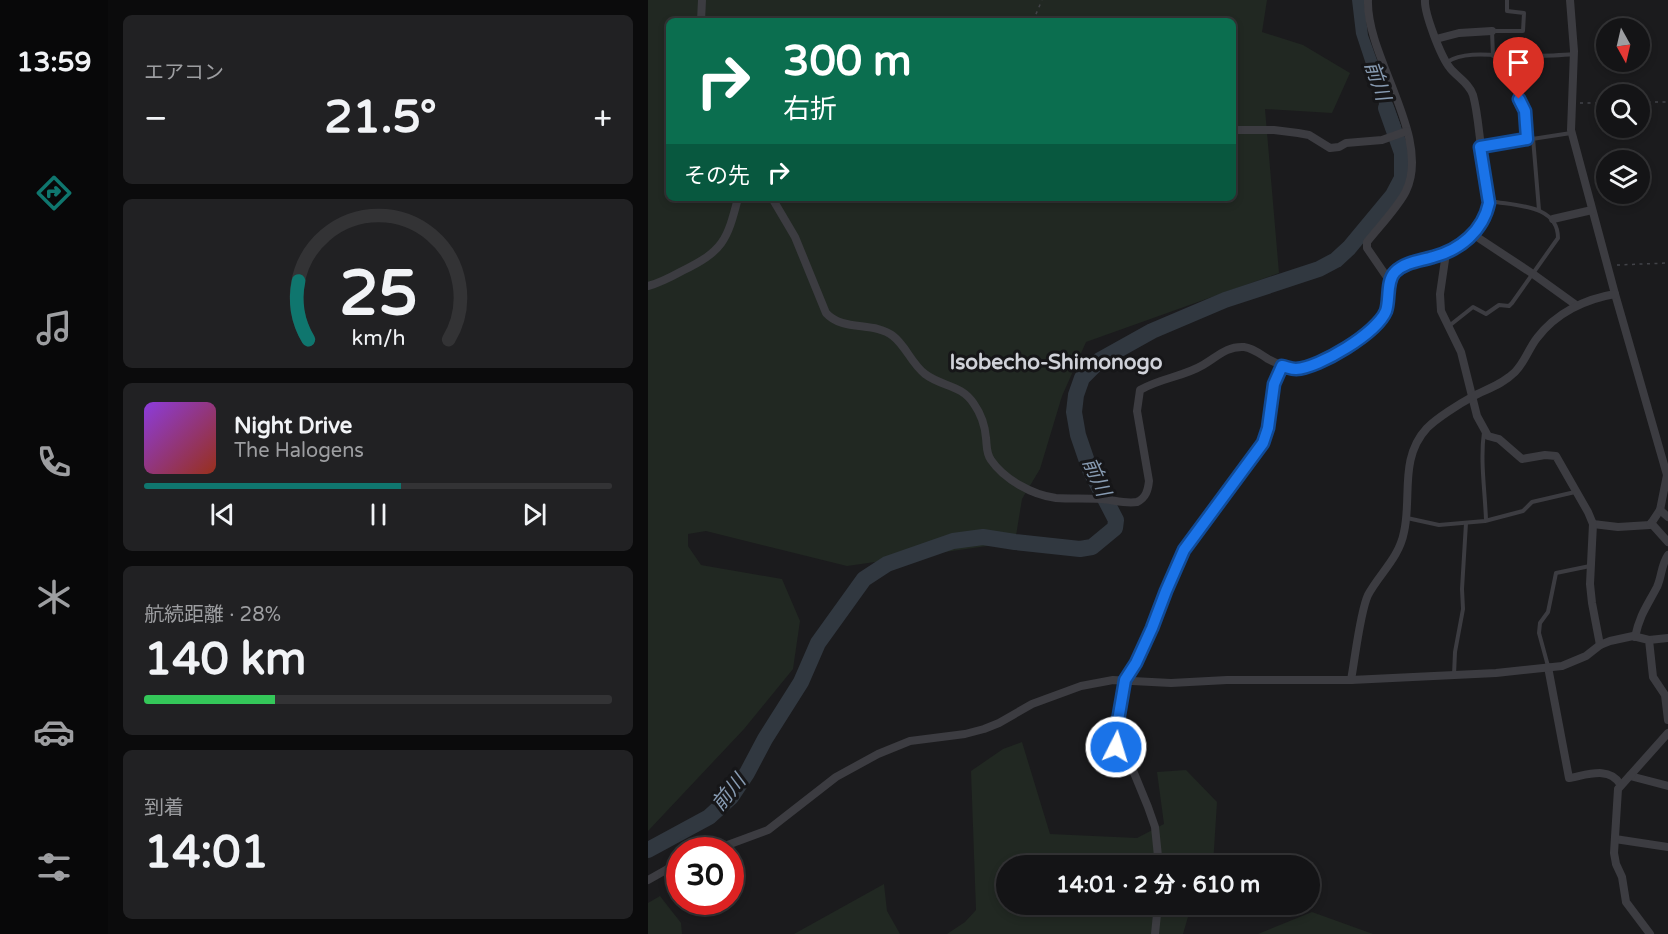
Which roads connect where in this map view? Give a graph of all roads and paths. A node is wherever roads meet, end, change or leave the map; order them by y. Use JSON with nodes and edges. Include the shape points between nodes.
{"nodes":[{"id":1,"x":702,"y":0,"type":"edge"},
{"id":2,"x":1042,"y":0,"type":"edge"},
{"id":3,"x":1368,"y":0,"type":"edge"},
{"id":4,"x":1425,"y":0,"type":"edge"},
{"id":5,"x":1508,"y":0,"type":"edge"},
{"id":6,"x":1569,"y":0,"type":"edge"},
{"id":7,"x":701,"y":18,"type":"edge"},
{"id":8,"x":1034,"y":18,"type":"edge"},
{"id":9,"x":1492,"y":31,"type":"junction"},
{"id":10,"x":1436,"y":39,"type":"junction"},
{"id":11,"x":1574,"y":54,"type":"junction"},
{"id":12,"x":1492,"y":56,"type":"junction"},
{"id":13,"x":1520,"y":56,"type":"junction"},
{"id":14,"x":1447,"y":62,"type":"junction"},
{"id":15,"x":1650,"y":102,"type":"edge"},
{"id":16,"x":1668,"y":102,"type":"edge"},
{"id":17,"x":1571,"y":103,"type":"junction"},
{"id":18,"x":1596,"y":103,"type":"edge"},
{"id":19,"x":1236,"y":130,"type":"edge"},
{"id":20,"x":1407,"y":131,"type":"junction"},
{"id":21,"x":1571,"y":133,"type":"junction"},
{"id":22,"x":1533,"y":138,"type":"junction"},
{"id":23,"x":1527,"y":139,"type":"junction"},
{"id":24,"x":1480,"y":147,"type":"junction"},
{"id":25,"x":737,"y":201,"type":"edge"},
{"id":26,"x":774,"y":201,"type":"edge"},
{"id":27,"x":1489,"y":201,"type":"junction"},
{"id":28,"x":1539,"y":210,"type":"junction"},
{"id":29,"x":1592,"y":210,"type":"junction"},
{"id":30,"x":1552,"y":219,"type":"junction"},
{"id":31,"x":1474,"y":235,"type":"junction"},
{"id":32,"x":1446,"y":253,"type":"junction"},
{"id":33,"x":1668,"y":263,"type":"edge"},
{"id":34,"x":1607,"y":266,"type":"junction"},
{"id":35,"x":1533,"y":274,"type":"junction"},
{"id":36,"x":1390,"y":283,"type":"junction"},
{"id":37,"x":648,"y":286,"type":"edge"},
{"id":38,"x":1615,"y":294,"type":"junction"},
{"id":39,"x":1576,"y":305,"type":"junction"},
{"id":40,"x":1449,"y":326,"type":"junction"},
{"id":41,"x":1282,"y":366,"type":"junction"},
{"id":42,"x":1471,"y":397,"type":"junction"},
{"id":43,"x":1484,"y":431,"type":"junction"},
{"id":44,"x":1667,"y":475,"type":"edge"},
{"id":45,"x":1577,"y":491,"type":"junction"},
{"id":46,"x":1660,"y":510,"type":"junction"},
{"id":47,"x":1668,"y":517,"type":"edge"},
{"id":48,"x":1407,"y":518,"type":"junction"},
{"id":49,"x":1486,"y":520,"type":"junction"},
{"id":50,"x":1466,"y":523,"type":"junction"},
{"id":51,"x":1651,"y":523,"type":"junction"},
{"id":52,"x":1593,"y":524,"type":"junction"},
{"id":53,"x":1668,"y":542,"type":"edge"},
{"id":54,"x":1668,"y":555,"type":"edge"},
{"id":55,"x":1591,"y":566,"type":"junction"},
{"id":56,"x":1635,"y":637,"type":"junction"},
{"id":57,"x":1668,"y":638,"type":"edge"},
{"id":58,"x":1649,"y":640,"type":"junction"},
{"id":59,"x":1600,"y":645,"type":"junction"},
{"id":60,"x":1548,"y":668,"type":"junction"},
{"id":61,"x":1454,"y":675,"type":"junction"},
{"id":62,"x":1125,"y":680,"type":"junction"},
{"id":63,"x":1351,"y":680,"type":"junction"},
{"id":64,"x":1667,"y":699,"type":"edge"},
{"id":65,"x":1668,"y":720,"type":"edge"},
{"id":66,"x":1668,"y":733,"type":"edge"},
{"id":67,"x":1630,"y":776,"type":"junction"},
{"id":68,"x":1620,"y":784,"type":"junction"},
{"id":69,"x":1668,"y":786,"type":"edge"},
{"id":70,"x":744,"y":839,"type":"edge"},
{"id":71,"x":1615,"y":839,"type":"junction"},
{"id":72,"x":1668,"y":847,"type":"edge"},
{"id":73,"x":1158,"y":855,"type":"edge"},
{"id":74,"x":666,"y":870,"type":"edge"},
{"id":75,"x":648,"y":880,"type":"edge"},
{"id":76,"x":1157,"y":915,"type":"edge"},
{"id":77,"x":1155,"y":934,"type":"edge"},
{"id":78,"x":1650,"y":934,"type":"edge"}],
"edges":[{"from":1,"to":7,"type":"street"},
{"from":2,"to":8,"type":"path"},
{"from":3,"to":20,"type":"street","via":[[1371,27]]},
{"from":4,"to":10,"type":"street"},
{"from":5,"to":9,"type":"lane","via":[[1507,11],[1524,13],[1523,31]]},
{"from":6,"to":11,"type":"street"},
{"from":9,"to":10,"type":"street"},
{"from":9,"to":12,"type":"lane"},
{"from":10,"to":14,"type":"street"},
{"from":11,"to":13,"type":"lane"},
{"from":11,"to":17,"type":"street"},
{"from":12,"to":13,"type":"lane"},
{"from":12,"to":14,"type":"lane"},
{"from":13,"to":23,"type":"lane","via":[[1518,91],[1525,111]]},
{"from":14,"to":24,"type":"street","via":[[1473,94]]},
{"from":15,"to":16,"type":"path"},
{"from":17,"to":18,"type":"path"},
{"from":17,"to":21,"type":"street"},
{"from":19,"to":20,"type":"street","via":[[1309,135],[1330,148],[1382,140]]},
{"from":20,"to":36,"type":"street","via":[[1413,169],[1406,192],[1367,242]]},
{"from":21,"to":22,"type":"lane"},
{"from":21,"to":29,"type":"street"},
{"from":22,"to":23,"type":"lane"},
{"from":22,"to":28,"type":"lane"},
{"from":23,"to":24,"type":"lane"},
{"from":24,"to":27,"type":"street"},
{"from":25,"to":37,"type":"street","via":[[729,229],[712,255]]},
{"from":26,"to":41,"type":"street","via":[[795,237],[830,317],[890,334],[923,372],[962,391],[980,412],[991,461],[1004,474],[1042,495],[1142,500],[1149,481],[1137,411],[1140,390],[1203,365],[1229,348],[1247,348]]},
{"from":27,"to":28,"type":"lane"},
{"from":27,"to":31,"type":"street"},
{"from":28,"to":30,"type":"lane"},
{"from":29,"to":30,"type":"street"},
{"from":29,"to":34,"type":"street"},
{"from":30,"to":35,"type":"lane","via":[[1558,238]]},
{"from":31,"to":32,"type":"street"},
{"from":31,"to":35,"type":"street"},
{"from":32,"to":36,"type":"street","via":[[1405,265],[1392,275]]},
{"from":32,"to":40,"type":"street","via":[[1440,294],[1441,311]]},
{"from":33,"to":34,"type":"path"},
{"from":34,"to":38,"type":"street"},
{"from":35,"to":39,"type":"street"},
{"from":35,"to":40,"type":"lane","via":[[1509,306],[1502,304],[1486,314],[1473,308]]},
{"from":36,"to":41,"type":"street","via":[[1385,314],[1345,350],[1304,367]]},
{"from":38,"to":39,"type":"street"},
{"from":38,"to":44,"type":"street"},
{"from":39,"to":42,"type":"street","via":[[1537,338],[1515,372]]},
{"from":40,"to":42,"type":"street","via":[[1461,352]]},
{"from":41,"to":62,"type":"street","via":[[1274,384],[1263,443],[1184,550],[1152,628]]},
{"from":42,"to":43,"type":"street"},
{"from":42,"to":48,"type":"street","via":[[1420,438],[1407,475]]},
{"from":43,"to":45,"type":"street","via":[[1522,459],[1556,456]]},
{"from":43,"to":49,"type":"lane"},
{"from":44,"to":46,"type":"street"},
{"from":45,"to":49,"type":"lane","via":[[1532,502],[1523,512]]},
{"from":45,"to":52,"type":"street"},
{"from":46,"to":47,"type":"street"},
{"from":46,"to":51,"type":"street"},
{"from":48,"to":50,"type":"lane","via":[[1438,525]]},
{"from":48,"to":63,"type":"street","via":[[1394,559],[1367,597]]},
{"from":49,"to":50,"type":"lane"},
{"from":50,"to":61,"type":"lane","via":[[1463,609]]},
{"from":51,"to":52,"type":"street","via":[[1618,527]]},
{"from":51,"to":53,"type":"street"},
{"from":52,"to":55,"type":"street"},
{"from":54,"to":56,"type":"street"},
{"from":55,"to":59,"type":"street","via":[[1592,603]]},
{"from":55,"to":60,"type":"lane","via":[[1556,573],[1539,633]]},
{"from":56,"to":58,"type":"street"},
{"from":56,"to":59,"type":"street"},
{"from":57,"to":58,"type":"street"},
{"from":58,"to":64,"type":"street","via":[[1653,676]]},
{"from":59,"to":60,"type":"street","via":[[1586,656]]},
{"from":60,"to":61,"type":"street"},
{"from":60,"to":68,"type":"street","via":[[1569,778],[1606,773]]},
{"from":61,"to":63,"type":"street"},
{"from":62,"to":63,"type":"street"},
{"from":62,"to":70,"type":"street","via":[[1081,686],[1032,704],[984,729],[910,741],[878,754],[836,777],[768,830]]},
{"from":62,"to":73,"type":"street","via":[[1116,747],[1132,768],[1148,807]]},
{"from":64,"to":65,"type":"street"},
{"from":66,"to":67,"type":"street"},
{"from":67,"to":68,"type":"street"},
{"from":67,"to":69,"type":"street"},
{"from":68,"to":71,"type":"street"},
{"from":71,"to":72,"type":"street"},
{"from":71,"to":78,"type":"street","via":[[1614,853],[1626,902]]},
{"from":74,"to":75,"type":"street"},
{"from":76,"to":77,"type":"street"}]}
